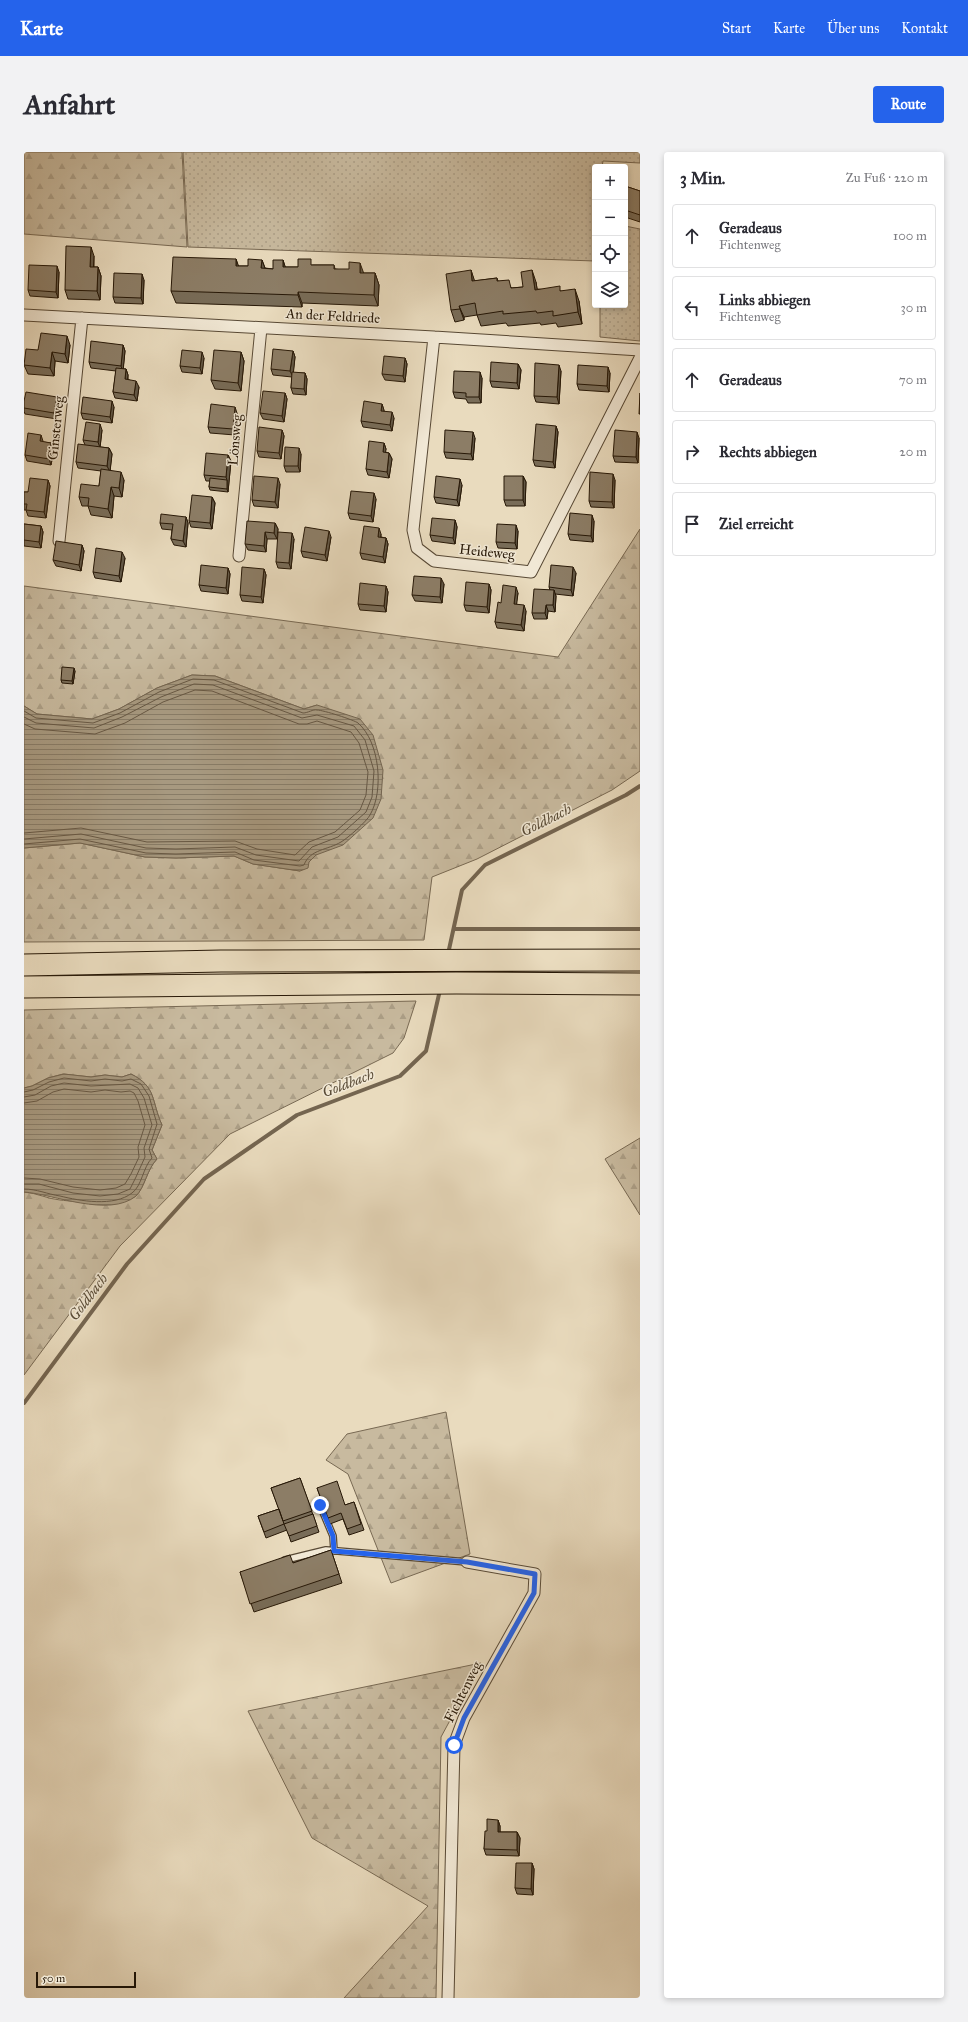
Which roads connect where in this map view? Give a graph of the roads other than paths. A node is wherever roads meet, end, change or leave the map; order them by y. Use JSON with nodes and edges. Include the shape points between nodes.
{"nodes":[{"id":1,"x":24,"y":315,"type":"edge"},
{"id":2,"x":82,"y":318,"type":"junction"},
{"id":3,"x":261,"y":328,"type":"junction"},
{"id":4,"x":434,"y":337,"type":"junction"},
{"id":5,"x":640,"y":350,"type":"edge"},
{"id":6,"x":640,"y":358,"type":"edge"},
{"id":7,"x":59,"y":541,"type":"edge"},
{"id":8,"x":239,"y":556,"type":"dead end"},
{"id":9,"x":640,"y":960,"type":"edge"},
{"id":10,"x":24,"y":965,"type":"edge"},
{"id":11,"x":640,"y":984,"type":"edge"},
{"id":12,"x":24,"y":987,"type":"edge"},
{"id":13,"x":320,"y":1505,"type":"edge"},
{"id":14,"x":334,"y":1551,"type":"junction"},
{"id":15,"x":284,"y":1560,"type":"edge"},
{"id":16,"x":467,"y":1562,"type":"joint"},
{"id":17,"x":448,"y":1998,"type":"edge"}],
"edges":[{"from":1,"to":2,"type":"street","name":"An der Feldriede"},
{"from":2,"to":3,"type":"street","name":"An der Feldriede"},
{"from":2,"to":7,"type":"street","name":"Ginsterweg"},
{"from":3,"to":4,"type":"street","name":"An der Feldriede"},
{"from":3,"to":8,"type":"street","name":"Lönsweg"},
{"from":4,"to":5,"type":"street","name":"An der Feldriede"},
{"from":4,"to":6,"type":"street","name":"Heideweg","via":[[413,530],[417,548],[434,562],[531,572]]},
{"from":9,"to":10,"type":"highway"},
{"from":11,"to":12,"type":"highway","via":[[421,983]]},
{"from":13,"to":14,"type":"lane","via":[[333,1536]]},
{"from":14,"to":15,"type":"lane","via":[[326,1550]]},
{"from":14,"to":16,"type":"lane"},
{"from":16,"to":17,"type":"street","name":"Fichtenweg","via":[[535,1574],[534,1593],[464,1718],[454,1745]]}]}
